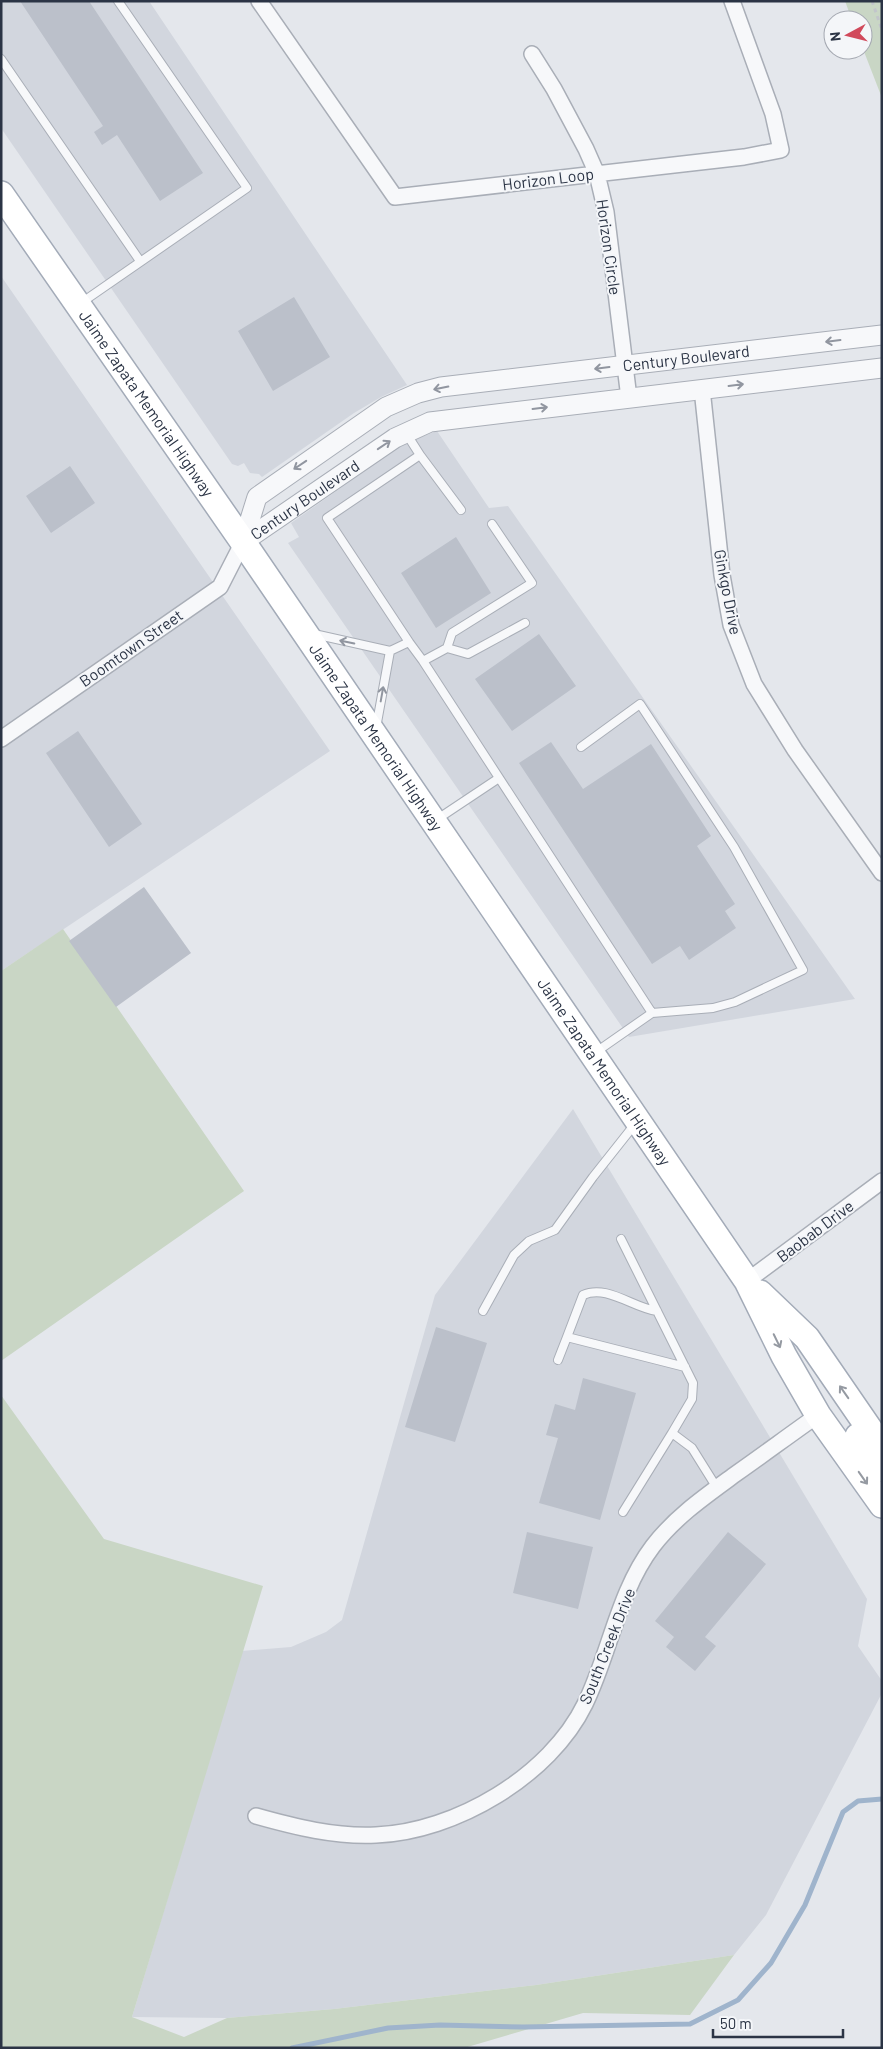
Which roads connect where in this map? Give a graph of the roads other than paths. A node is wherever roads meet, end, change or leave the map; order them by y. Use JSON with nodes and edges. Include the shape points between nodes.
{"nodes":[{"id":1,"x":118,"y":1,"type":"edge"},
{"id":2,"x":258,"y":1,"type":"edge"},
{"id":3,"x":732,"y":1,"type":"edge"},
{"id":4,"x":532,"y":54,"type":"dead end"},
{"id":5,"x":1,"y":59,"type":"edge"},
{"id":6,"x":597,"y":174,"type":"junction"},
{"id":7,"x":1,"y":194,"type":"edge"},
{"id":8,"x":140,"y":261,"type":"junction"},
{"id":9,"x":78,"y":305,"type":"junction"},
{"id":10,"x":882,"y":335,"type":"edge"},
{"id":11,"x":625,"y":365,"type":"junction"},
{"id":12,"x":882,"y":368,"type":"edge"},
{"id":13,"x":702,"y":389,"type":"junction"},
{"id":14,"x":629,"y":398,"type":"junction"},
{"id":15,"x":406,"y":432,"type":"junction"},
{"id":16,"x":420,"y":455,"type":"junction"},
{"id":17,"x":461,"y":510,"type":"dead end"},
{"id":18,"x":492,"y":524,"type":"dead end"},
{"id":19,"x":243,"y":542,"type":"junction"},
{"id":20,"x":525,"y":623,"type":"dead end"},
{"id":21,"x":304,"y":632,"type":"junction"},
{"id":22,"x":409,"y":642,"type":"junction"},
{"id":23,"x":447,"y":648,"type":"junction"},
{"id":24,"x":390,"y":651,"type":"junction"},
{"id":25,"x":423,"y":661,"type":"junction"},
{"id":26,"x":375,"y":736,"type":"junction"},
{"id":27,"x":1,"y":738,"type":"edge"},
{"id":28,"x":581,"y":747,"type":"dead end"},
{"id":29,"x":499,"y":778,"type":"junction"},
{"id":30,"x":434,"y":822,"type":"junction"},
{"id":31,"x":882,"y":873,"type":"edge"},
{"id":32,"x":652,"y":1014,"type":"junction"},
{"id":33,"x":593,"y":1055,"type":"junction"},
{"id":34,"x":637,"y":1121,"type":"junction"},
{"id":35,"x":882,"y":1182,"type":"edge"},
{"id":36,"x":621,"y":1239,"type":"dead end"},
{"id":37,"x":747,"y":1281,"type":"junction"},
{"id":38,"x":483,"y":1311,"type":"dead end"},
{"id":39,"x":657,"y":1311,"type":"junction"},
{"id":40,"x":566,"y":1337,"type":"junction"},
{"id":41,"x":558,"y":1360,"type":"dead end"},
{"id":42,"x":685,"y":1367,"type":"junction"},
{"id":43,"x":818,"y":1415,"type":"junction"},
{"id":44,"x":672,"y":1433,"type":"junction"},
{"id":45,"x":882,"y":1447,"type":"edge"},
{"id":46,"x":882,"y":1469,"type":"edge"},
{"id":47,"x":717,"y":1488,"type":"junction"},
{"id":48,"x":882,"y":1505,"type":"edge"},
{"id":49,"x":623,"y":1512,"type":"dead end"},
{"id":50,"x":256,"y":1816,"type":"dead end"}],
"edges":[{"from":1,"to":8,"type":"lane","via":[[247,188]]},
{"from":2,"to":6,"type":"street","name":"Horizon Loop","via":[[395,197]]},
{"from":3,"to":6,"type":"street","name":"Horizon Loop","via":[[773,114],[781,150]]},
{"from":4,"to":6,"type":"street","name":"Horizon Circle","via":[[554,89]]},
{"from":5,"to":8,"type":"lane"},
{"from":6,"to":11,"type":"street","name":"Horizon Circle","via":[[606,212]]},
{"from":7,"to":9,"type":"main road","name":"Jaime Zapata Memorial Highway"},
{"from":8,"to":9,"type":"lane"},
{"from":9,"to":19,"type":"main road","name":"Jaime Zapata Memorial Highway"},
{"from":10,"to":11,"type":"street","name":"Century Boulevard","one_way":true},
{"from":11,"to":14,"type":"street","name":"Horizon Circle"},
{"from":11,"to":19,"type":"street","name":"Century Boulevard","one_way":true,"via":[[441,387],[386,407],[257,497]]},
{"from":13,"to":12,"type":"street","name":"Century Boulevard","one_way":true},
{"from":13,"to":14,"type":"street","name":"Century Boulevard"},
{"from":13,"to":31,"type":"street","name":"Ginkgo Drive","via":[[722,575],[731,625],[754,684],[795,750]]},
{"from":15,"to":14,"type":"street","name":"Century Boulevard","one_way":true,"via":[[430,422]]},
{"from":15,"to":16,"type":"lane"},
{"from":19,"to":15,"type":"street","name":"Century Boulevard","one_way":true},
{"from":16,"to":17,"type":"lane"},
{"from":16,"to":22,"type":"lane","via":[[327,518]]},
{"from":18,"to":23,"type":"lane","via":[[532,583],[452,633]]},
{"from":19,"to":21,"type":"main road","name":"Jaime Zapata Memorial Highway"},
{"from":19,"to":27,"type":"street","name":"Boomtown Street","via":[[220,587]]},
{"from":20,"to":23,"type":"lane","via":[[468,654]]},
{"from":24,"to":21,"type":"lane","one_way":true},
{"from":21,"to":26,"type":"main road","name":"Jaime Zapata Memorial Highway"},
{"from":22,"to":24,"type":"lane"},
{"from":22,"to":25,"type":"lane"},
{"from":23,"to":25,"type":"lane"},
{"from":26,"to":24,"type":"lane","one_way":true},
{"from":25,"to":29,"type":"lane"},
{"from":26,"to":30,"type":"main road","name":"Jaime Zapata Memorial Highway"},
{"from":28,"to":32,"type":"lane","via":[[640,704],[734,847],[803,970],[735,1002],[713,1008]]},
{"from":29,"to":30,"type":"lane"},
{"from":29,"to":32,"type":"lane"},
{"from":30,"to":33,"type":"main road","name":"Jaime Zapata Memorial Highway"},
{"from":32,"to":33,"type":"lane"},
{"from":33,"to":34,"type":"main road","name":"Jaime Zapata Memorial Highway"},
{"from":34,"to":37,"type":"main road","name":"Jaime Zapata Memorial Highway"},
{"from":34,"to":38,"type":"lane","via":[[555,1230],[529,1241],[514,1254]]},
{"from":35,"to":37,"type":"street","name":"Baobab Drive"},
{"from":36,"to":39,"type":"lane"},
{"from":37,"to":43,"type":"main road","name":"Jaime Zapata Memorial Highway","one_way":true},
{"from":45,"to":37,"type":"main road","name":"Jaime Zapata Memorial Highway","one_way":true,"via":[[807,1338]]},
{"from":39,"to":40,"type":"lane","via":[[601,1292],[590,1292],[583,1295]]},
{"from":39,"to":42,"type":"lane"},
{"from":40,"to":41,"type":"lane"},
{"from":40,"to":42,"type":"lane"},
{"from":42,"to":44,"type":"lane","via":[[693,1384],[692,1399]]},
{"from":43,"to":46,"type":"main road","via":[[831,1416],[851,1427]]},
{"from":43,"to":47,"type":"street","name":"South Creek Drive"},
{"from":43,"to":48,"type":"main road","name":"Jaime Zapata Memorial Highway","one_way":true},
{"from":44,"to":47,"type":"lane","via":[[692,1448]]},
{"from":44,"to":49,"type":"lane"},
{"from":47,"to":50,"type":"street","name":"South Creek Drive","via":[[677,1519],[653,1546],[636,1574],[585,1706],[573,1725],[527,1775],[460,1814],[408,1832],[378,1836],[344,1835]]}]}
